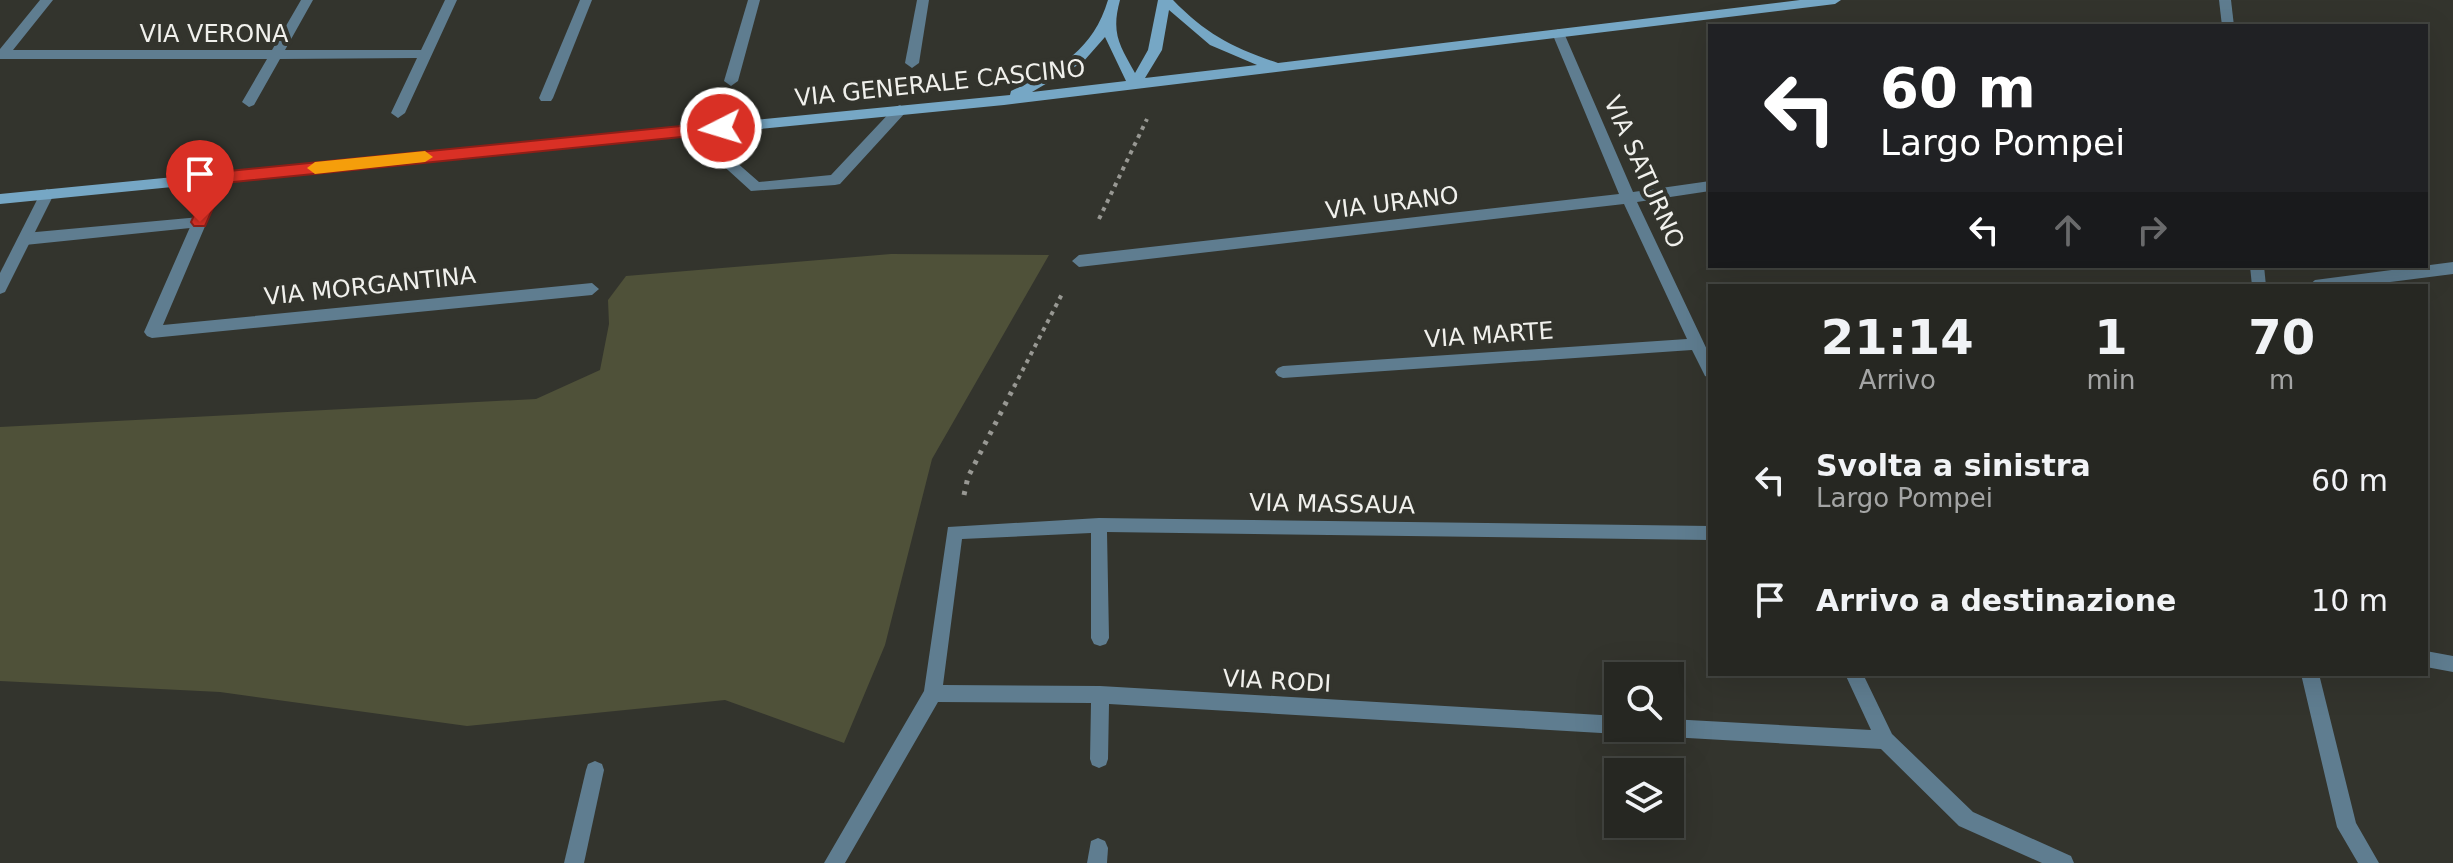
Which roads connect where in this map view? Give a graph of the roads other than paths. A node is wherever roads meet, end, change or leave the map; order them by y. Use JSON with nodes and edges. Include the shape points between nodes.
{"nodes":[{"id":1,"x":47,"y":0,"type":"edge"},
{"id":2,"x":307,"y":0,"type":"edge"},
{"id":3,"x":451,"y":0,"type":"edge"},
{"id":4,"x":586,"y":0,"type":"edge"},
{"id":5,"x":754,"y":0,"type":"edge"},
{"id":6,"x":923,"y":0,"type":"edge"},
{"id":7,"x":1114,"y":0,"type":"edge"},
{"id":8,"x":1165,"y":0,"type":"edge"},
{"id":9,"x":1835,"y":0,"type":"edge"},
{"id":10,"x":2225,"y":0,"type":"edge"},
{"id":11,"x":1817,"y":1,"type":"edge"},
{"id":12,"x":1110,"y":23,"type":"junction"},
{"id":13,"x":2228,"y":24,"type":"edge"},
{"id":14,"x":1558,"y":33,"type":"junction"},
{"id":15,"x":425,"y":54,"type":"junction"},
{"id":16,"x":275,"y":57,"type":"junction"},
{"id":17,"x":912,"y":63,"type":"dead end"},
{"id":18,"x":1279,"y":68,"type":"junction"},
{"id":19,"x":731,"y":81,"type":"dead end"},
{"id":20,"x":1135,"y":85,"type":"junction"},
{"id":21,"x":546,"y":98,"type":"dead end"},
{"id":22,"x":1004,"y":100,"type":"junction"},
{"id":23,"x":249,"y":102,"type":"dead end"},
{"id":24,"x":900,"y":110,"type":"junction"},
{"id":25,"x":398,"y":113,"type":"dead end"},
{"id":26,"x":691,"y":130,"type":"junction"},
{"id":27,"x":219,"y":177,"type":"junction"},
{"id":28,"x":1708,"y":186,"type":"edge"},
{"id":29,"x":47,"y":194,"type":"junction"},
{"id":30,"x":1628,"y":198,"type":"junction"},
{"id":31,"x":0,"y":199,"type":"edge"},
{"id":32,"x":200,"y":222,"type":"junction"},
{"id":33,"x":25,"y":239,"type":"junction"},
{"id":34,"x":1079,"y":261,"type":"dead end"},
{"id":35,"x":2453,"y":268,"type":"edge"},
{"id":36,"x":2330,"y":284,"type":"edge"},
{"id":37,"x":0,"y":288,"type":"edge"},
{"id":38,"x":592,"y":289,"type":"dead end"},
{"id":39,"x":1697,"y":344,"type":"junction"},
{"id":40,"x":1708,"y":368,"type":"edge"},
{"id":41,"x":1283,"y":372,"type":"dead end"},
{"id":42,"x":1099,"y":525,"type":"junction"},
{"id":43,"x":1708,"y":533,"type":"edge"},
{"id":44,"x":1100,"y":638,"type":"dead end"},
{"id":45,"x":2428,"y":659,"type":"edge"},
{"id":46,"x":2453,"y":664,"type":"edge"},
{"id":47,"x":1855,"y":676,"type":"edge"},
{"id":48,"x":2310,"y":676,"type":"edge"},
{"id":49,"x":933,"y":693,"type":"junction"},
{"id":50,"x":1100,"y":695,"type":"junction"},
{"id":51,"x":1604,"y":724,"type":"edge"},
{"id":52,"x":1684,"y":729,"type":"edge"},
{"id":53,"x":1885,"y":740,"type":"junction"},
{"id":54,"x":1099,"y":759,"type":"dead end"},
{"id":55,"x":595,"y":770,"type":"dead end"},
{"id":56,"x":574,"y":863,"type":"edge"},
{"id":57,"x":834,"y":863,"type":"edge"},
{"id":58,"x":2064,"y":863,"type":"edge"},
{"id":59,"x":2369,"y":863,"type":"edge"}],
"edges":[{"from":1,"to":16,"type":"street","name":"VIA VERONA","via":[[2,55]]},
{"from":2,"to":16,"type":"street"},
{"from":3,"to":15,"type":"street"},
{"from":4,"to":21,"type":"street"},
{"from":5,"to":19,"type":"street"},
{"from":6,"to":17,"type":"street"},
{"from":7,"to":12,"type":"street"},
{"from":8,"to":18,"type":"street","via":[[1215,46]]},
{"from":8,"to":20,"type":"street","via":[[1155,50]]},
{"from":9,"to":11,"type":"street","name":"VIA GENERALE CASCINO"},
{"from":10,"to":13,"type":"street"},
{"from":11,"to":14,"type":"street","name":"VIA GENERALE CASCINO"},
{"from":12,"to":20,"type":"street","via":[[1112,43]]},
{"from":12,"to":22,"type":"street","via":[[1071,63]]},
{"from":14,"to":18,"type":"street","name":"VIA GENERALE CASCINO"},
{"from":14,"to":30,"type":"street","name":"VIA SATURNO"},
{"from":15,"to":16,"type":"street","name":"VIA VERONA"},
{"from":15,"to":25,"type":"street"},
{"from":16,"to":23,"type":"street"},
{"from":18,"to":20,"type":"street","name":"VIA GENERALE CASCINO"},
{"from":20,"to":22,"type":"street","name":"VIA GENERALE CASCINO"},
{"from":22,"to":24,"type":"street","name":"VIA GENERALE CASCINO"},
{"from":24,"to":26,"type":"street","name":"VIA GENERALE CASCINO"},
{"from":24,"to":26,"type":"street","via":[[835,180],[756,187]]},
{"from":26,"to":27,"type":"street","name":"VIA GENERALE CASCINO"},
{"from":27,"to":29,"type":"street","name":"VIA GENERALE CASCINO"},
{"from":27,"to":32,"type":"street"},
{"from":28,"to":30,"type":"street","name":"VIA URANO"},
{"from":29,"to":31,"type":"street","name":"VIA GENERALE CASCINO"},
{"from":29,"to":33,"type":"street"},
{"from":30,"to":34,"type":"street","name":"VIA URANO"},
{"from":30,"to":39,"type":"street","name":"VIA SATURNO"},
{"from":32,"to":33,"type":"street"},
{"from":32,"to":38,"type":"street","name":"VIA MORGANTINA","via":[[152,332]]},
{"from":33,"to":37,"type":"street"},
{"from":35,"to":36,"type":"street"},
{"from":39,"to":40,"type":"street","name":"VIA SATURNO"},
{"from":39,"to":41,"type":"street","name":"VIA MARTE"},
{"from":42,"to":43,"type":"street","name":"VIA MASSAUA"},
{"from":42,"to":44,"type":"street"},
{"from":42,"to":49,"type":"street","name":"VIA MASSAUA","via":[[954,532]]},
{"from":45,"to":46,"type":"street"},
{"from":47,"to":53,"type":"street"},
{"from":48,"to":59,"type":"street","via":[[2347,827]]},
{"from":49,"to":50,"type":"street","name":"VIA RODI"},
{"from":49,"to":57,"type":"street"},
{"from":50,"to":51,"type":"street","name":"VIA RODI"},
{"from":50,"to":54,"type":"street"},
{"from":52,"to":53,"type":"street"},
{"from":53,"to":58,"type":"street","via":[[1966,819]]},
{"from":55,"to":56,"type":"street"}]}
